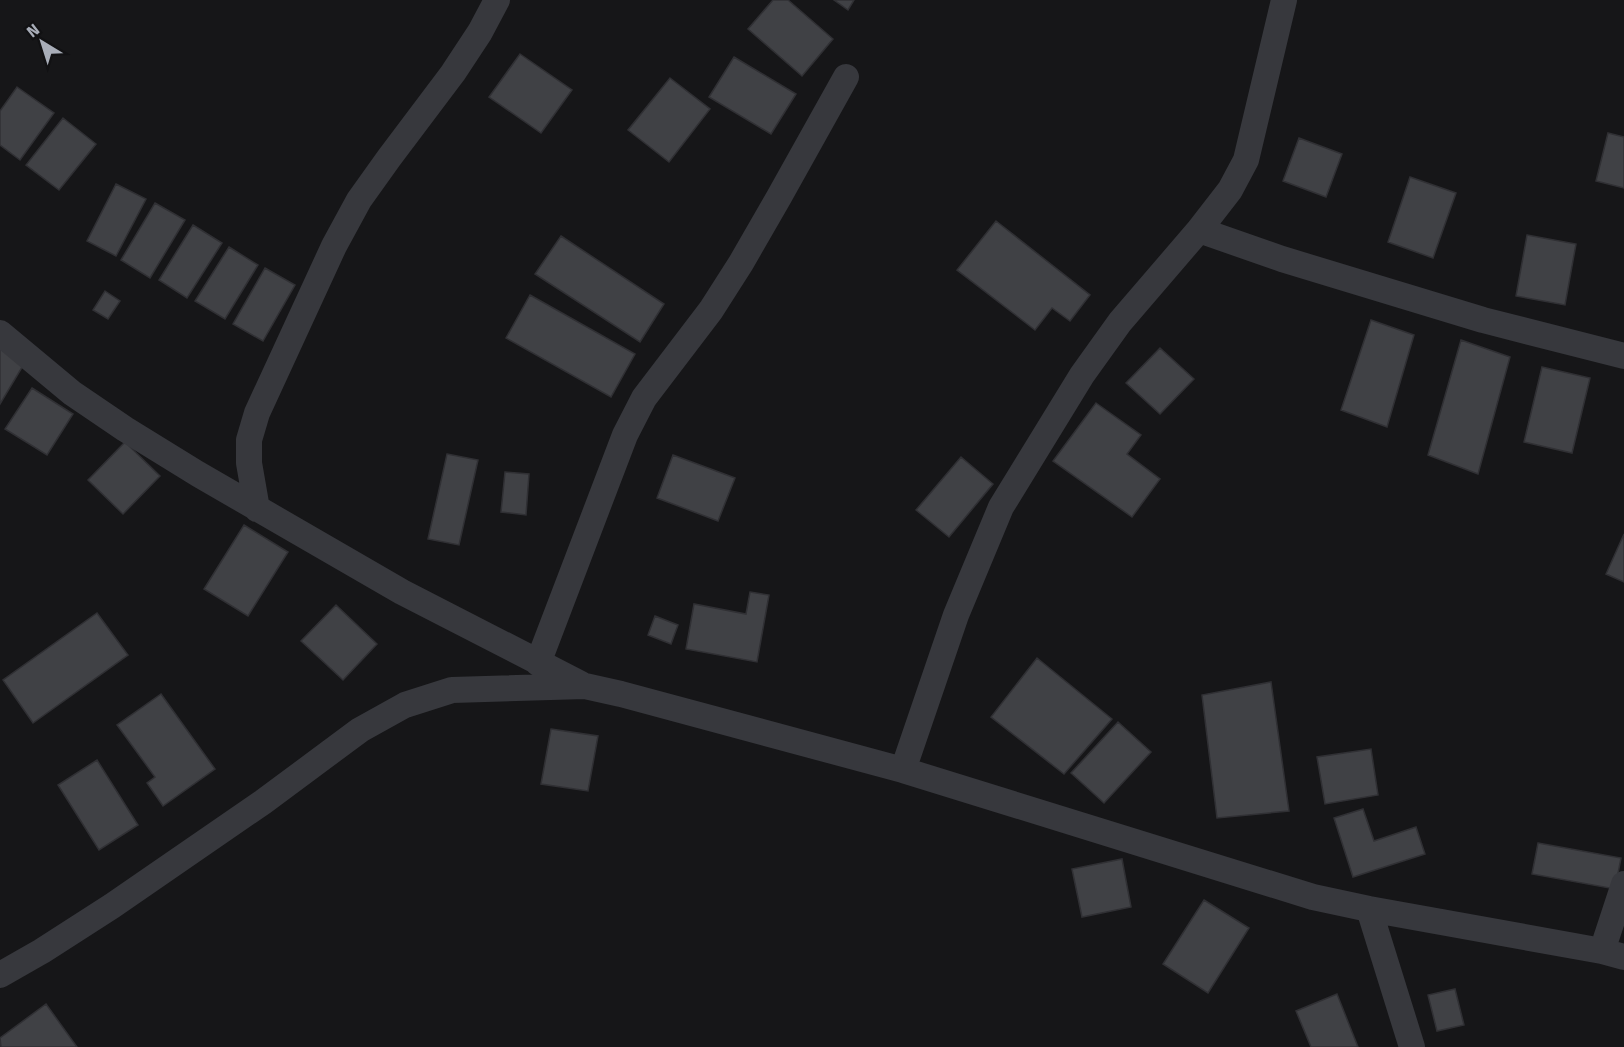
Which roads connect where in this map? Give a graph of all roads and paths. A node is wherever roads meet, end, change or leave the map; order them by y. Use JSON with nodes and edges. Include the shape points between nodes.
{"nodes":[{"id":1,"x":497,"y":0,"type":"edge"},
{"id":2,"x":1284,"y":0,"type":"edge"},
{"id":3,"x":846,"y":77,"type":"dead end"},
{"id":4,"x":1199,"y":230,"type":"junction"},
{"id":5,"x":0,"y":333,"type":"edge"},
{"id":6,"x":1624,"y":356,"type":"edge"},
{"id":7,"x":257,"y":509,"type":"junction"},
{"id":8,"x":538,"y":663,"type":"junction"},
{"id":9,"x":585,"y":686,"type":"junction"},
{"id":10,"x":903,"y":770,"type":"junction"},
{"id":11,"x":1624,"y":884,"type":"edge"},
{"id":12,"x":1369,"y":909,"type":"junction"},
{"id":13,"x":1613,"y":954,"type":"edge"},
{"id":14,"x":0,"y":975,"type":"edge"},
{"id":15,"x":1412,"y":1047,"type":"edge"}],
"edges":[{"from":1,"to":7,"type":"street","via":[[453,73],[359,200],[334,246],[251,431],[249,463]]},
{"from":2,"to":4,"type":"street","via":[[1246,160],[1230,190]]},
{"from":3,"to":8,"type":"street","via":[[741,263],[644,398],[625,435]]},
{"from":4,"to":6,"type":"street","via":[[1472,316]]},
{"from":4,"to":10,"type":"street","via":[[1120,322],[1082,375],[1000,507],[956,615]]},
{"from":5,"to":7,"type":"street","via":[[72,393]]},
{"from":7,"to":8,"type":"street","via":[[402,592]]},
{"from":8,"to":9,"type":"street"},
{"from":9,"to":10,"type":"street"},
{"from":9,"to":14,"type":"street","via":[[452,690],[405,705],[360,730],[111,906]]},
{"from":10,"to":12,"type":"street","via":[[1313,897]]},
{"from":11,"to":13,"type":"street"},
{"from":12,"to":13,"type":"street"},
{"from":12,"to":15,"type":"street"}]}
